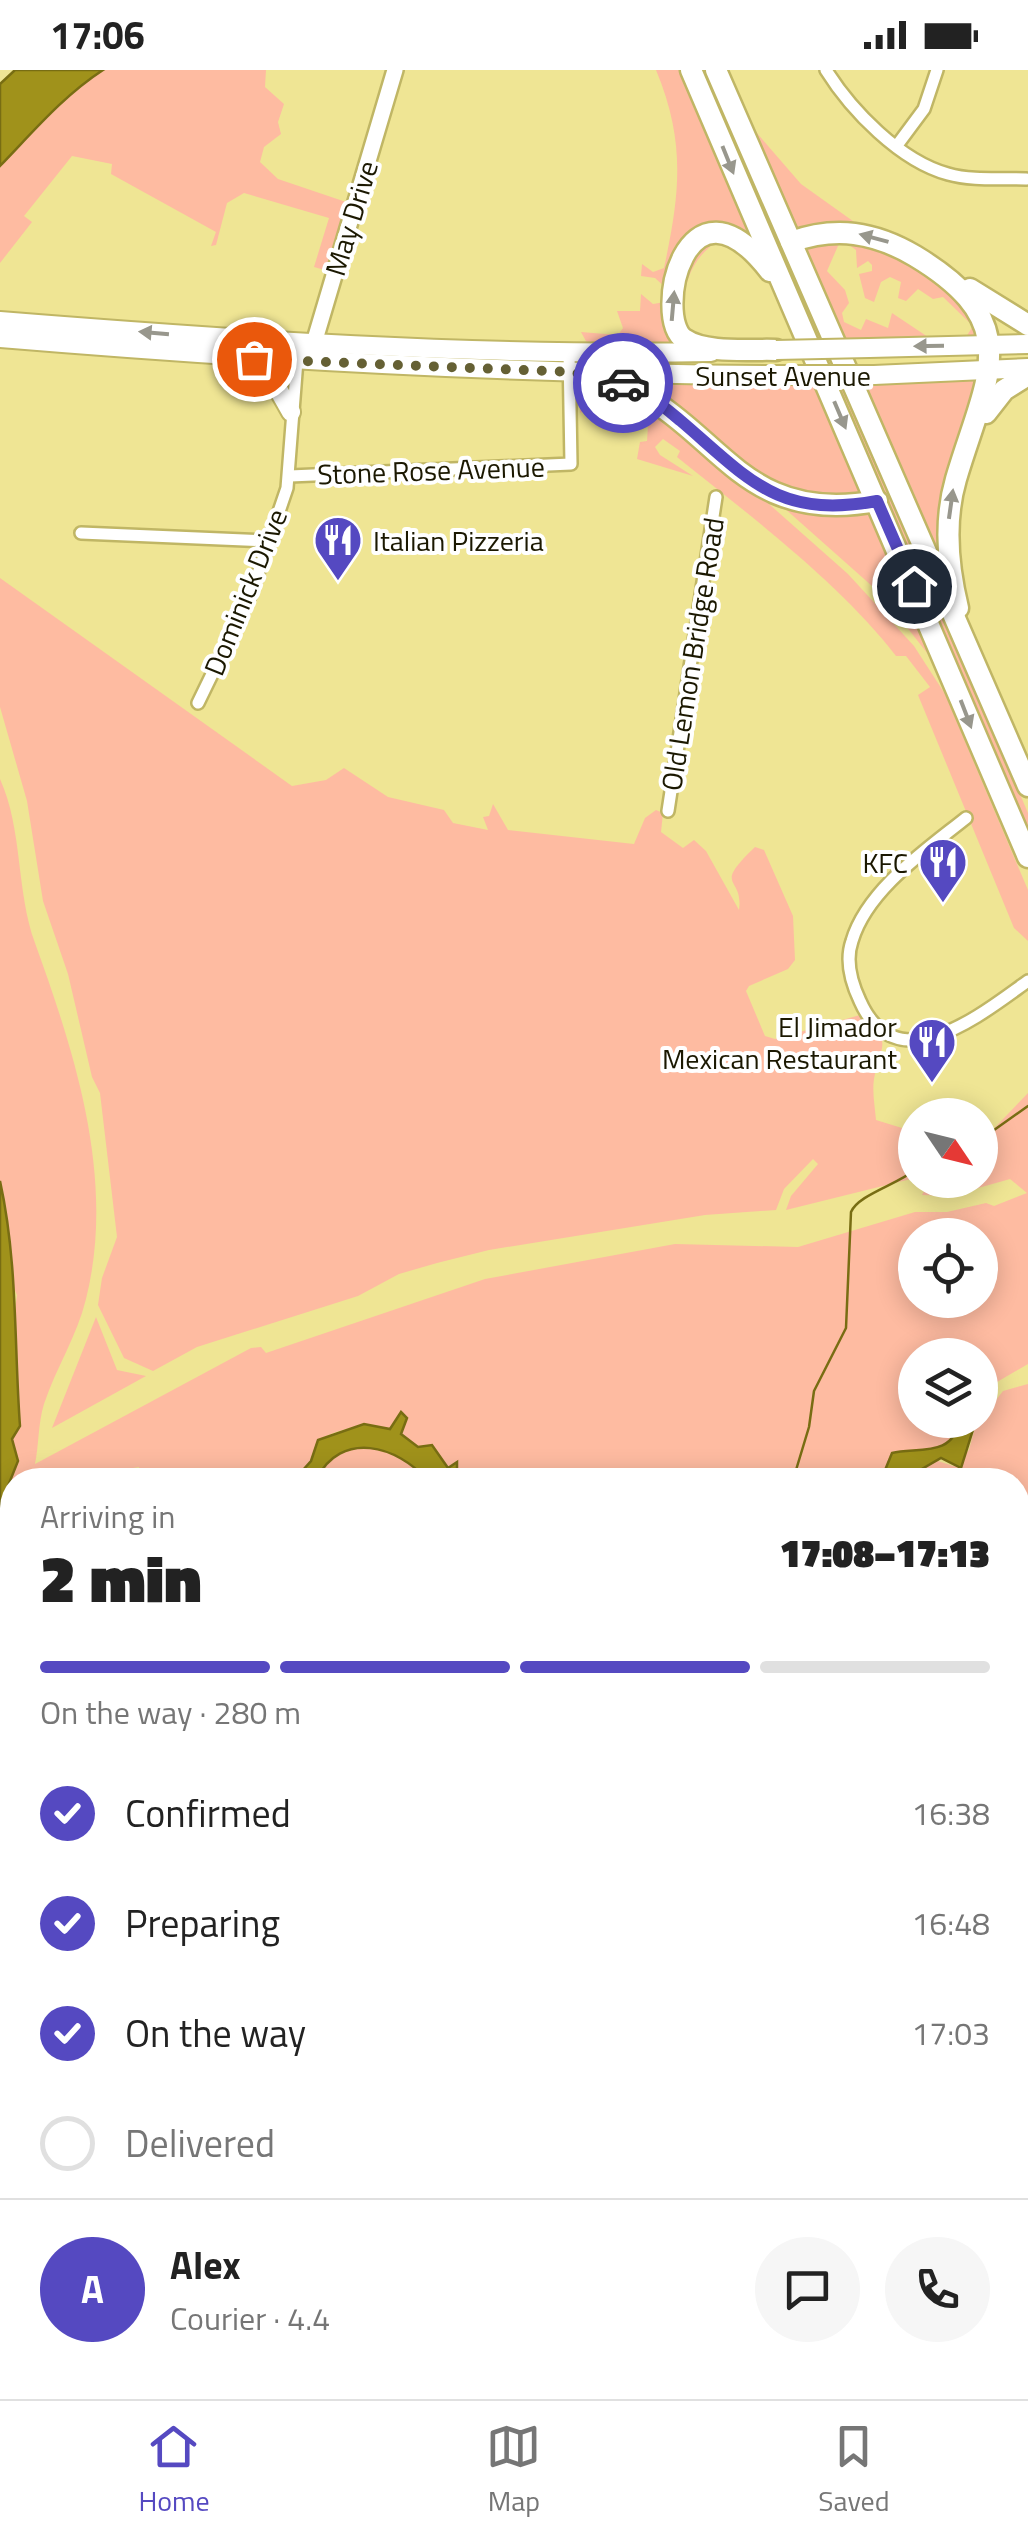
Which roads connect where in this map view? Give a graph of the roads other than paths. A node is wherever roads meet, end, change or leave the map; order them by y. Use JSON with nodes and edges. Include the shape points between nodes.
{"nodes":[{"id":1,"x":395,"y":70,"type":"edge"},
{"id":2,"x":690,"y":70,"type":"edge"},
{"id":3,"x":716,"y":70,"type":"edge"},
{"id":4,"x":826,"y":70,"type":"edge"},
{"id":5,"x":937,"y":70,"type":"edge"},
{"id":6,"x":898,"y":144,"type":"junction"},
{"id":7,"x":1027,"y":179,"type":"edge"},
{"id":8,"x":790,"y":242,"type":"junction"},
{"id":9,"x":925,"y":262,"type":"junction"},
{"id":10,"x":0,"y":320,"type":"edge"},
{"id":11,"x":801,"y":325,"type":"junction"},
{"id":12,"x":1028,"y":325,"type":"edge"},
{"id":13,"x":0,"y":338,"type":"edge"},
{"id":14,"x":314,"y":343,"type":"junction"},
{"id":15,"x":1028,"y":344,"type":"edge"},
{"id":16,"x":990,"y":345,"type":"junction"},
{"id":17,"x":776,"y":350,"type":"junction"},
{"id":18,"x":570,"y":352,"type":"junction"},
{"id":19,"x":232,"y":358,"type":"junction"},
{"id":20,"x":297,"y":360,"type":"junction"},
{"id":21,"x":991,"y":370,"type":"junction"},
{"id":22,"x":570,"y":372,"type":"junction"},
{"id":23,"x":1028,"y":372,"type":"edge"},
{"id":24,"x":592,"y":375,"type":"junction"},
{"id":25,"x":291,"y":412,"type":"junction"},
{"id":26,"x":970,"y":440,"type":"junction"},
{"id":27,"x":290,"y":476,"type":"junction"},
{"id":28,"x":716,"y":497,"type":"dead end"},
{"id":29,"x":877,"y":501,"type":"junction"},
{"id":30,"x":81,"y":532,"type":"dead end"},
{"id":31,"x":270,"y":541,"type":"junction"},
{"id":32,"x":974,"y":668,"type":"junction"},
{"id":33,"x":198,"y":703,"type":"dead end"},
{"id":34,"x":1028,"y":786,"type":"edge"},
{"id":35,"x":668,"y":811,"type":"dead end"},
{"id":36,"x":966,"y":818,"type":"dead end"},
{"id":37,"x":1028,"y":857,"type":"edge"},
{"id":38,"x":1028,"y":981,"type":"edge"}],
"edges":[{"from":1,"to":14,"type":"main road","name":"May Drive"},
{"from":2,"to":11,"type":"highway","one_way":true},
{"from":3,"to":8,"type":"highway"},
{"from":4,"to":6,"type":"street","via":[[848,106]]},
{"from":5,"to":6,"type":"street","via":[[924,109]]},
{"from":6,"to":7,"type":"street","via":[[948,174]]},
{"from":9,"to":8,"type":"highway","one_way":true,"via":[[861,234],[827,232]]},
{"from":8,"to":32,"type":"highway"},
{"from":9,"to":12,"type":"highway"},
{"from":9,"to":16,"type":"highway","via":[[975,303]]},
{"from":14,"to":10,"type":"main road","name":"Sunset Avenue","one_way":true},
{"from":17,"to":11,"type":"highway","one_way":true,"via":[[696,345],[674,331],[673,293],[694,242],[713,230],[742,240],[777,281]]},
{"from":11,"to":29,"type":"highway","one_way":true},
{"from":13,"to":19,"type":"main road","name":"Sunset Avenue"},
{"from":14,"to":18,"type":"main road","name":"Sunset Avenue"},
{"from":14,"to":20,"type":"main road","name":"May Drive"},
{"from":15,"to":16,"type":"main road","name":"Sunset Avenue"},
{"from":16,"to":17,"type":"main road","name":"Sunset Avenue","one_way":true,"bridge":true},
{"from":16,"to":21,"type":"highway"},
{"from":17,"to":18,"type":"main road","name":"Sunset Avenue"},
{"from":18,"to":22,"type":"street"},
{"from":19,"to":20,"type":"main road","name":"Sunset Avenue"},
{"from":19,"to":25,"type":"main road","via":[[274,382]]},
{"from":20,"to":22,"type":"main road","name":"Sunset Avenue"},
{"from":20,"to":25,"type":"street","name":"Dominick Drive"},
{"from":21,"to":23,"type":"main road","name":"Sunset Avenue"},
{"from":21,"to":24,"type":"main road","name":"Sunset Avenue","bridge":true},
{"from":21,"to":26,"type":"highway"},
{"from":22,"to":24,"type":"main road","name":"Sunset Avenue"},
{"from":22,"to":27,"type":"street","name":"Stone Rose Avenue","via":[[571,464]]},
{"from":23,"to":26,"type":"highway","via":[[996,398]]},
{"from":24,"to":29,"type":"highway","via":[[648,395],[771,495],[823,506]]},
{"from":25,"to":27,"type":"street","name":"Dominick Drive"},
{"from":32,"to":26,"type":"highway","one_way":true,"via":[[949,539],[951,498]]},
{"from":27,"to":31,"type":"street","name":"Dominick Drive"},
{"from":28,"to":35,"type":"street","name":"Old Lemon Bridge Road"},
{"from":29,"to":37,"type":"highway","one_way":true},
{"from":30,"to":31,"type":"street"},
{"from":31,"to":33,"type":"street","name":"Dominick Drive"},
{"from":32,"to":34,"type":"highway"},
{"from":36,"to":38,"type":"street","via":[[863,916],[849,953],[854,988],[881,1027],[916,1038],[953,1033]]}]}
